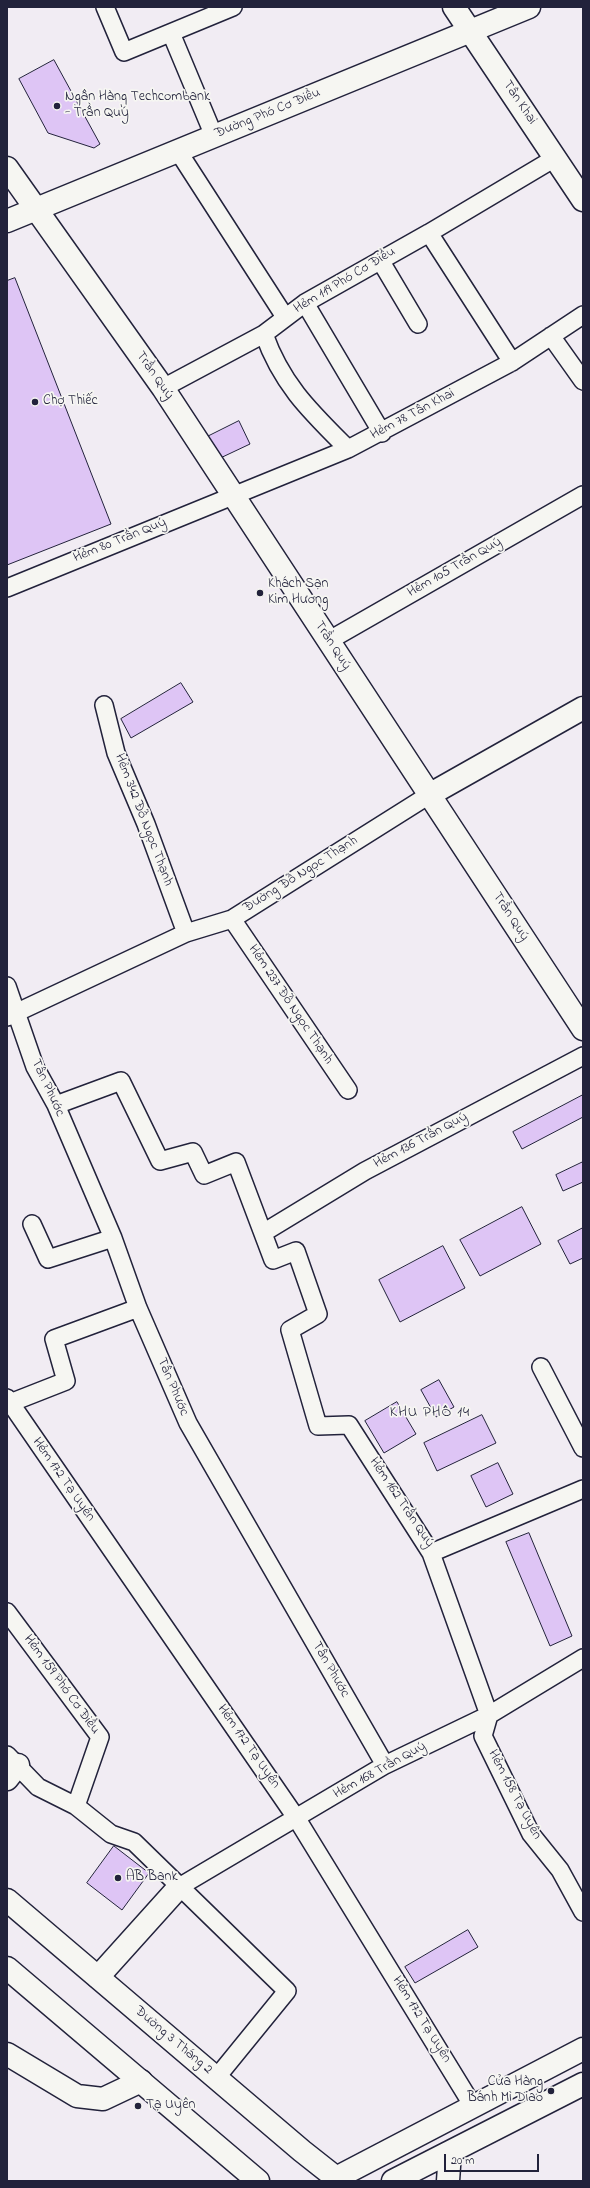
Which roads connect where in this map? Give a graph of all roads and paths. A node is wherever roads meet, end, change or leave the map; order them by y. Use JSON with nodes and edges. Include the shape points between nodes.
{"nodes":[{"id":1,"x":105,"y":7,"type":"edge"},
{"id":2,"x":233,"y":7,"type":"edge"},
{"id":3,"x":454,"y":7,"type":"edge"},
{"id":4,"x":529,"y":7,"type":"edge"},
{"id":5,"x":470,"y":31,"type":"junction"},
{"id":6,"x":171,"y":34,"type":"junction"},
{"id":7,"x":214,"y":136,"type":"junction"},
{"id":8,"x":178,"y":151,"type":"junction"},
{"id":9,"x":555,"y":158,"type":"junction"},
{"id":10,"x":7,"y":168,"type":"edge"},
{"id":11,"x":583,"y":200,"type":"edge"},
{"id":12,"x":35,"y":210,"type":"junction"},
{"id":13,"x":7,"y":221,"type":"edge"},
{"id":14,"x":429,"y":233,"type":"junction"},
{"id":15,"x":380,"y":260,"type":"junction"},
{"id":16,"x":305,"y":303,"type":"junction"},
{"id":17,"x":583,"y":315,"type":"edge"},
{"id":18,"x":285,"y":317,"type":"junction"},
{"id":19,"x":418,"y":324,"type":"dead end"},
{"id":20,"x":264,"y":334,"type":"junction"},
{"id":21,"x":551,"y":336,"type":"junction"},
{"id":22,"x":512,"y":362,"type":"junction"},
{"id":23,"x":583,"y":381,"type":"edge"},
{"id":24,"x":163,"y":388,"type":"junction"},
{"id":25,"x":382,"y":432,"type":"junction"},
{"id":26,"x":348,"y":450,"type":"junction"},
{"id":27,"x":232,"y":495,"type":"junction"},
{"id":28,"x":583,"y":495,"type":"edge"},
{"id":29,"x":7,"y":588,"type":"edge"},
{"id":30,"x":328,"y":641,"type":"junction"},
{"id":31,"x":104,"y":705,"type":"dead end"},
{"id":32,"x":583,"y":708,"type":"edge"},
{"id":33,"x":429,"y":795,"type":"junction"},
{"id":34,"x":232,"y":919,"type":"junction"},
{"id":35,"x":186,"y":933,"type":"junction"},
{"id":36,"x":7,"y":986,"type":"edge"},
{"id":37,"x":12,"y":1014,"type":"edge"},
{"id":38,"x":583,"y":1029,"type":"edge"},
{"id":39,"x":583,"y":1056,"type":"edge"},
{"id":40,"x":348,"y":1090,"type":"dead end"},
{"id":41,"x":56,"y":1105,"type":"junction"},
{"id":42,"x":32,"y":1224,"type":"dead end"},
{"id":43,"x":263,"y":1233,"type":"junction"},
{"id":44,"x":113,"y":1238,"type":"junction"},
{"id":45,"x":138,"y":1308,"type":"junction"},
{"id":46,"x":540,"y":1367,"type":"dead end"},
{"id":47,"x":8,"y":1400,"type":"edge"},
{"id":48,"x":583,"y":1448,"type":"edge"},
{"id":49,"x":583,"y":1489,"type":"edge"},
{"id":50,"x":431,"y":1553,"type":"junction"},
{"id":51,"x":7,"y":1612,"type":"edge"},
{"id":52,"x":583,"y":1658,"type":"edge"},
{"id":53,"x":489,"y":1714,"type":"junction"},
{"id":54,"x":385,"y":1765,"type":"junction"},
{"id":55,"x":11,"y":1766,"type":"edge"},
{"id":56,"x":76,"y":1806,"type":"junction"},
{"id":57,"x":297,"y":1819,"type":"junction"},
{"id":58,"x":179,"y":1887,"type":"junction"},
{"id":59,"x":7,"y":1900,"type":"edge"},
{"id":60,"x":583,"y":1912,"type":"edge"},
{"id":61,"x":7,"y":1968,"type":"edge"},
{"id":62,"x":98,"y":1977,"type":"junction"},
{"id":63,"x":583,"y":2049,"type":"edge"},
{"id":64,"x":7,"y":2054,"type":"edge"},
{"id":65,"x":217,"y":2077,"type":"junction"},
{"id":66,"x":141,"y":2081,"type":"junction"},
{"id":67,"x":583,"y":2084,"type":"edge"},
{"id":68,"x":473,"y":2106,"type":"junction"},
{"id":69,"x":450,"y":2152,"type":"junction"},
{"id":70,"x":336,"y":2180,"type":"edge"},
{"id":71,"x":395,"y":2180,"type":"edge"},
{"id":72,"x":258,"y":2181,"type":"edge"},
{"id":73,"x":448,"y":2181,"type":"edge"}],
"edges":[{"from":1,"to":6,"type":"lane","via":[[124,52]]},
{"from":2,"to":6,"type":"lane"},
{"from":3,"to":5,"type":"main road","name":"Tân Khai"},
{"from":4,"to":5,"type":"main road","name":"Đường Phó Cơ Điều"},
{"from":5,"to":7,"type":"main road","name":"Đường Phó Cơ Điều"},
{"from":5,"to":9,"type":"main road","name":"Tân Khai"},
{"from":6,"to":7,"type":"lane"},
{"from":7,"to":8,"type":"main road","name":"Đường Phó Cơ Điều"},
{"from":8,"to":12,"type":"main road","name":"Đường Phó Cơ Điều"},
{"from":8,"to":18,"type":"lane","name":"Hẻm 119 Phó Cơ Điều"},
{"from":9,"to":11,"type":"main road","name":"Tân Khai"},
{"from":9,"to":14,"type":"lane","name":"Hẻm 119 Phó Cơ Điều"},
{"from":10,"to":12,"type":"main road","name":"Trần Quý"},
{"from":12,"to":13,"type":"main road","name":"Đường Phó Cơ Điều"},
{"from":12,"to":24,"type":"main road","name":"Trần Quý"},
{"from":14,"to":15,"type":"lane","name":"Hẻm 119 Phó Cơ Điều"},
{"from":14,"to":22,"type":"lane"},
{"from":15,"to":16,"type":"lane","name":"Hẻm 119 Phó Cơ Điều"},
{"from":15,"to":19,"type":"lane"},
{"from":16,"to":18,"type":"lane","name":"Hẻm 119 Phó Cơ Điều"},
{"from":16,"to":25,"type":"lane"},
{"from":17,"to":21,"type":"lane","name":"Hẻm 78 Tân Khai"},
{"from":18,"to":20,"type":"lane"},
{"from":20,"to":24,"type":"lane"},
{"from":20,"to":26,"type":"lane","via":[[271,353],[294,392]]},
{"from":21,"to":22,"type":"lane","name":"Hẻm 78 Tân Khai"},
{"from":21,"to":23,"type":"lane"},
{"from":22,"to":25,"type":"lane","name":"Hẻm 78 Tân Khai"},
{"from":24,"to":27,"type":"main road","name":"Trần Quý"},
{"from":25,"to":26,"type":"lane","name":"Hẻm 78 Tân Khai"},
{"from":26,"to":27,"type":"lane","name":"Hẻm 78 Tân Khai"},
{"from":27,"to":29,"type":"lane","name":"Hẻm 80 Trần Quý"},
{"from":27,"to":30,"type":"main road","name":"Trần Quý","via":[[249,517]]},
{"from":28,"to":30,"type":"lane","name":"Hẻm 105 Trần Quý"},
{"from":30,"to":33,"type":"main road","name":"Trần Quý"},
{"from":31,"to":35,"type":"lane","name":"Hẻm 342 Đỗ Ngọc Thạnh","via":[[116,753],[146,824]]},
{"from":32,"to":33,"type":"main road","name":"Đường Đỗ Ngọc Thạnh"},
{"from":33,"to":34,"type":"lane","name":"Đường Đỗ Ngọc Thạnh"},
{"from":33,"to":38,"type":"main road","name":"Trần Quý"},
{"from":34,"to":35,"type":"lane","name":"Đường Đỗ Ngọc Thạnh"},
{"from":34,"to":40,"type":"lane","name":"Hẻm 237 Đỗ Ngọc Thạnh"},
{"from":35,"to":37,"type":"lane","name":"Đường Đỗ Ngọc Thạnh"},
{"from":36,"to":37,"type":"lane","name":"Tân Phước"},
{"from":37,"to":41,"type":"lane","name":"Tân Phước","via":[[35,1067]]},
{"from":39,"to":43,"type":"lane","name":"Hẻm 136 Trần Quý","via":[[365,1171]]},
{"from":41,"to":43,"type":"lane","via":[[121,1081],[160,1161],[193,1152],[204,1175],[236,1162]]},
{"from":41,"to":44,"type":"lane","name":"Tân Phước"},
{"from":42,"to":44,"type":"lane","via":[[48,1259]]},
{"from":43,"to":50,"type":"lane","name":"Hẻm 162 Trần Quý","via":[[273,1260],[296,1251],[318,1314],[290,1330],[318,1426],[349,1425]]},
{"from":44,"to":45,"type":"lane","name":"Tân Phước"},
{"from":45,"to":47,"type":"lane","via":[[54,1339],[66,1380]]},
{"from":45,"to":54,"type":"lane","name":"Tân Phước","via":[[188,1423]]},
{"from":46,"to":48,"type":"lane"},
{"from":47,"to":57,"type":"lane","name":"Hẻm 172 Tạ Uyên"},
{"from":49,"to":50,"type":"lane","name":"Hẻm 162 Trần Quý"},
{"from":50,"to":53,"type":"lane"},
{"from":51,"to":56,"type":"lane","name":"Hẻm 159 Phó Cơ Điều","via":[[100,1737]]},
{"from":52,"to":53,"type":"lane","name":"Hẻm 168 Trần Quý"},
{"from":53,"to":54,"type":"lane","name":"Hẻm 168 Trần Quý"},
{"from":53,"to":60,"type":"lane","name":"Hẻm 158 Tạ Uyên","via":[[483,1736],[532,1834],[560,1870]]},
{"from":54,"to":57,"type":"lane","name":"Hẻm 168 Trần Quý"},
{"from":55,"to":56,"type":"lane","via":[[38,1787]]},
{"from":56,"to":58,"type":"lane","via":[[112,1834],[134,1842]]},
{"from":57,"to":58,"type":"lane","name":"Hẻm 168 Trần Quý"},
{"from":57,"to":68,"type":"lane","name":"Hẻm 172 Tạ Uyên"},
{"from":58,"to":62,"type":"main road"},
{"from":58,"to":65,"type":"lane","via":[[286,1991]]},
{"from":59,"to":62,"type":"main road","name":"Đường 3 Tháng 2"},
{"from":61,"to":66,"type":"main road"},
{"from":62,"to":65,"type":"main road","name":"Đường 3 Tháng 2"},
{"from":63,"to":68,"type":"main road"},
{"from":64,"to":66,"type":"main road","via":[[77,2096],[103,2099]]},
{"from":65,"to":70,"type":"main road","name":"Đường 3 Tháng 2"},
{"from":66,"to":72,"type":"main road"},
{"from":67,"to":69,"type":"main road"},
{"from":68,"to":70,"type":"main road"},
{"from":69,"to":71,"type":"main road"},
{"from":69,"to":73,"type":"main road"}]}
